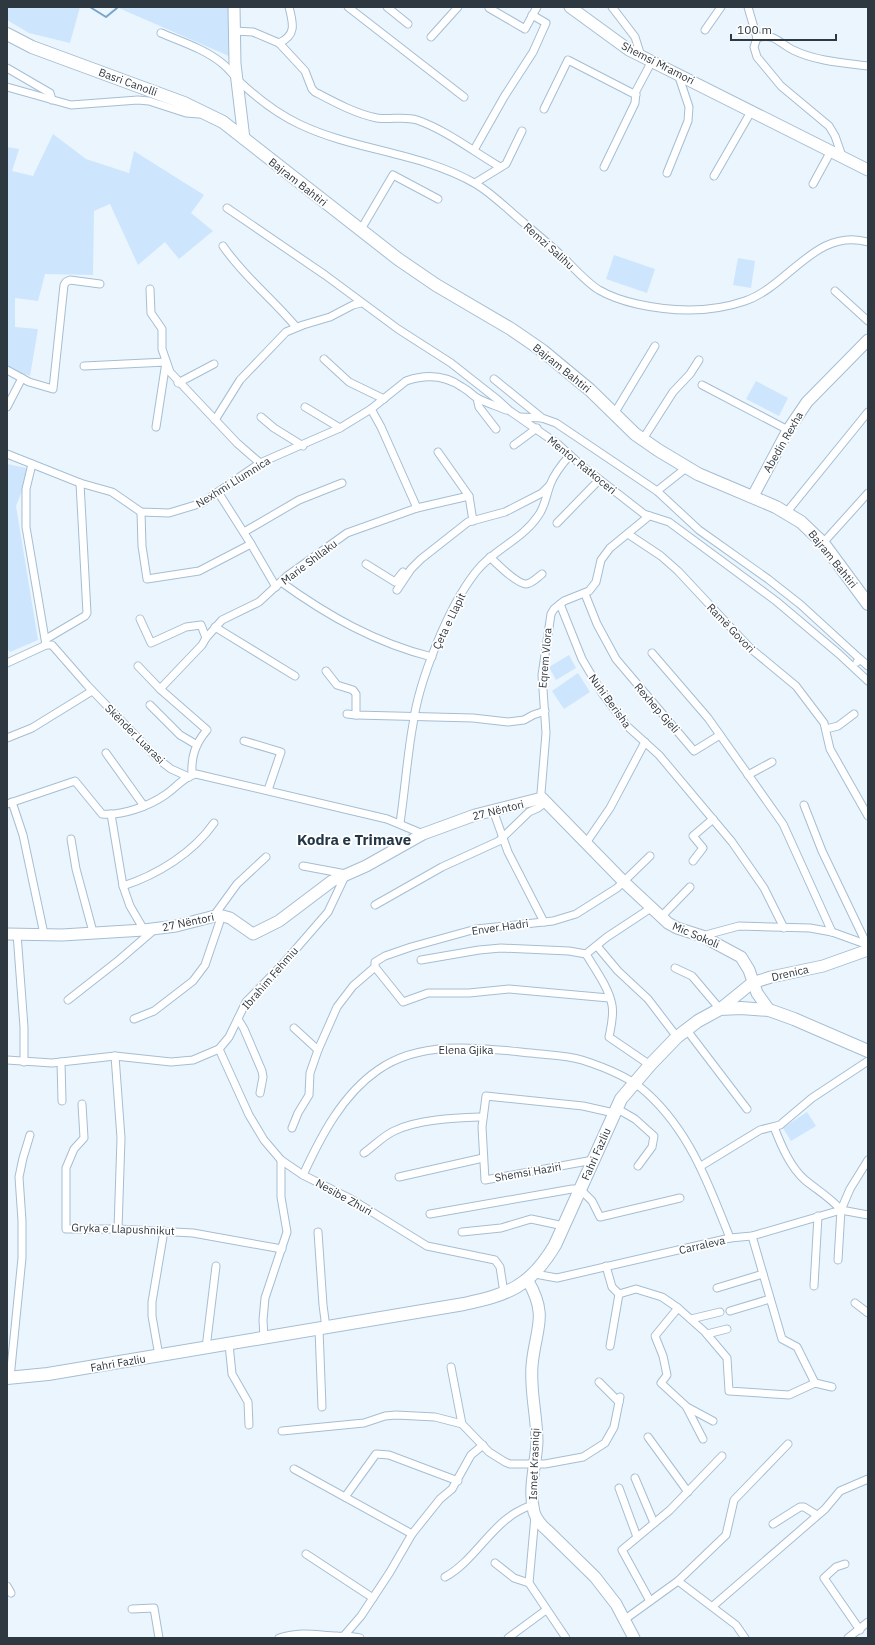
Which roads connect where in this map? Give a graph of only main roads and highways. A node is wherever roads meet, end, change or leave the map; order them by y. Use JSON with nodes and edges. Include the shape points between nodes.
{"nodes":[{"id":1,"x":7,"y":34,"type":"edge"},
{"id":2,"x":244,"y":139,"type":"joint"},
{"id":3,"x":868,"y":604,"type":"edge"},
{"id":4,"x":868,"y":1051,"type":"edge"},
{"id":5,"x":8,"y":1378,"type":"edge"}],
"edges":[{"from":1,"to":2,"type":"main road","name":"Basri Canolli","via":[[32,47],[202,111],[223,122]]},
{"from":2,"to":3,"type":"main road","name":"Bajram Bahtiri","via":[[360,231],[436,286],[511,329],[543,351],[643,439],[686,468],[786,512],[807,527],[823,543]]},
{"from":4,"to":5,"type":"main road","name":"Fahri Fazliu","via":[[769,1010],[720,1009],[686,1029],[634,1082],[615,1110],[556,1246],[532,1277],[504,1293],[464,1304],[159,1356]]}]}
